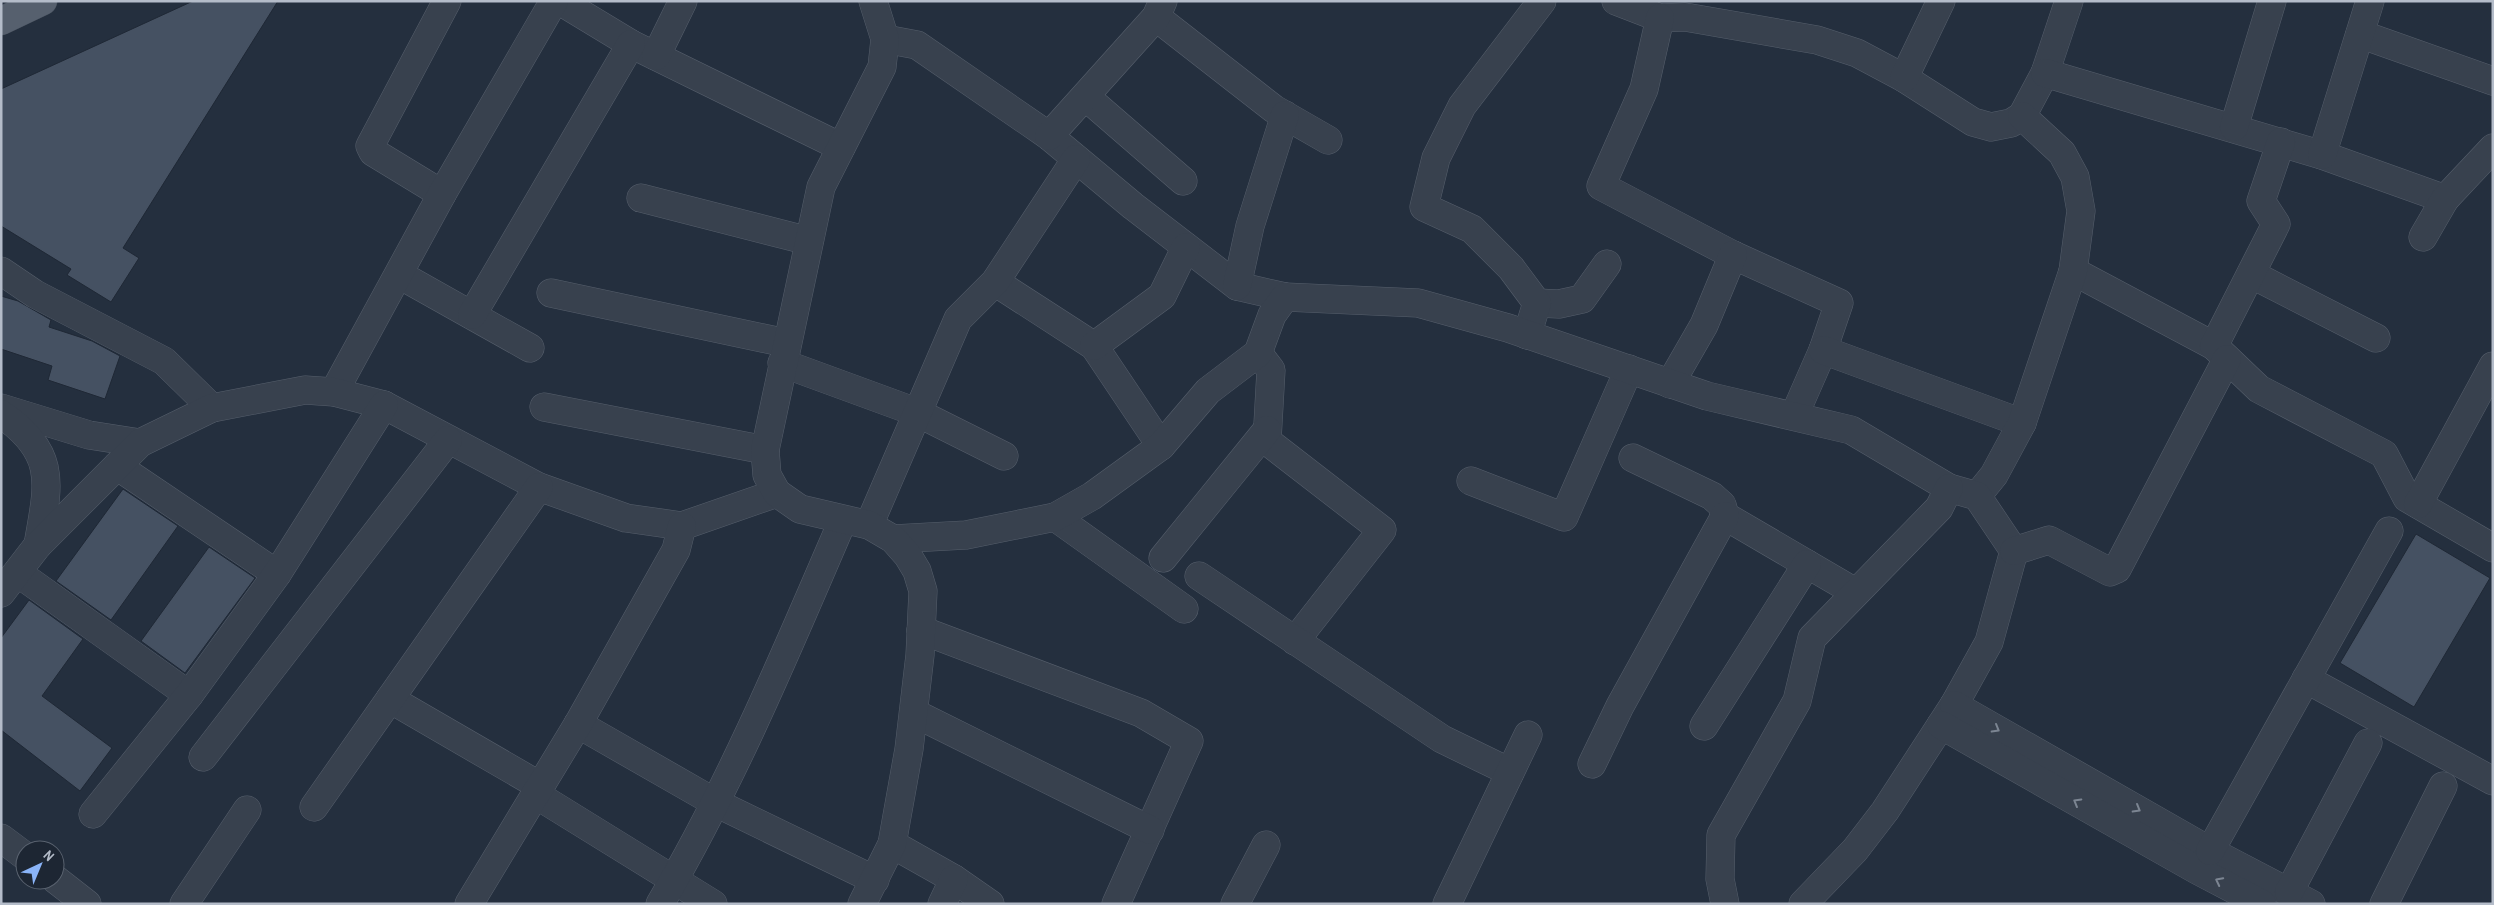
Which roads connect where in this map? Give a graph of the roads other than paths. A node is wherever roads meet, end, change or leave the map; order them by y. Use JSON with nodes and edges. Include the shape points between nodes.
{"nodes":[{"id":1,"x":43,"y":1,"type":"edge"},
{"id":2,"x":447,"y":1,"type":"edge"},
{"id":3,"x":683,"y":1,"type":"edge"},
{"id":4,"x":873,"y":1,"type":"edge"},
{"id":5,"x":1542,"y":1,"type":"edge"},
{"id":6,"x":1616,"y":1,"type":"edge"},
{"id":7,"x":1941,"y":1,"type":"edge"},
{"id":8,"x":2069,"y":1,"type":"edge"},
{"id":9,"x":2272,"y":1,"type":"edge"},
{"id":10,"x":2370,"y":1,"type":"edge"},
{"id":11,"x":565,"y":3,"type":"edge"},
{"id":12,"x":1159,"y":9,"type":"edge"},
{"id":13,"x":1676,"y":12,"type":"edge"},
{"id":14,"x":1,"y":20,"type":"edge"},
{"id":15,"x":2360,"y":34,"type":"junction"},
{"id":16,"x":886,"y":39,"type":"junction"},
{"id":17,"x":631,"y":44,"type":"junction"},
{"id":18,"x":656,"y":56,"type":"junction"},
{"id":19,"x":2045,"y":73,"type":"junction"},
{"id":20,"x":1904,"y":78,"type":"junction"},
{"id":21,"x":2493,"y":81,"type":"edge"},
{"id":22,"x":1086,"y":96,"type":"junction"},
{"id":23,"x":1285,"y":115,"type":"junction"},
{"id":24,"x":2022,"y":116,"type":"junction"},
{"id":25,"x":2234,"y":127,"type":"junction"},
{"id":26,"x":1049,"y":136,"type":"junction"},
{"id":27,"x":1328,"y":140,"type":"dead end"},
{"id":28,"x":2281,"y":142,"type":"junction"},
{"id":29,"x":841,"y":147,"type":"junction"},
{"id":30,"x":2493,"y":148,"type":"edge"},
{"id":31,"x":2322,"y":155,"type":"junction"},
{"id":32,"x":1076,"y":158,"type":"junction"},
{"id":33,"x":1183,"y":181,"type":"dead end"},
{"id":34,"x":442,"y":194,"type":"junction"},
{"id":35,"x":640,"y":198,"type":"dead end"},
{"id":36,"x":2445,"y":200,"type":"junction"},
{"id":37,"x":2423,"y":237,"type":"dead end"},
{"id":38,"x":809,"y":241,"type":"junction"},
{"id":39,"x":1186,"y":247,"type":"junction"},
{"id":40,"x":1733,"y":255,"type":"junction"},
{"id":41,"x":1607,"y":264,"type":"dead end"},
{"id":42,"x":1,"y":271,"type":"edge"},
{"id":43,"x":2073,"y":271,"type":"junction"},
{"id":44,"x":2251,"y":274,"type":"junction"},
{"id":45,"x":400,"y":275,"type":"junction"},
{"id":46,"x":995,"y":282,"type":"junction"},
{"id":47,"x":1236,"y":286,"type":"junction"},
{"id":48,"x":551,"y":293,"type":"dead end"},
{"id":49,"x":1285,"y":297,"type":"junction"},
{"id":50,"x":1537,"y":304,"type":"junction"},
{"id":51,"x":472,"y":315,"type":"junction"},
{"id":52,"x":1528,"y":335,"type":"junction"},
{"id":53,"x":2376,"y":338,"type":"dead end"},
{"id":54,"x":1094,"y":346,"type":"junction"},
{"id":55,"x":530,"y":348,"type":"dead end"},
{"id":56,"x":1823,"y":350,"type":"junction"},
{"id":57,"x":2220,"y":352,"type":"junction"},
{"id":58,"x":784,"y":353,"type":"junction"},
{"id":59,"x":1258,"y":353,"type":"junction"},
{"id":60,"x":2493,"y":366,"type":"edge"},
{"id":61,"x":1629,"y":369,"type":"junction"},
{"id":62,"x":1670,"y":384,"type":"junction"},
{"id":63,"x":334,"y":392,"type":"junction"},
{"id":64,"x":384,"y":405,"type":"junction"},
{"id":65,"x":1,"y":408,"type":"edge"},
{"id":66,"x":212,"y":408,"type":"junction"},
{"id":67,"x":544,"y":408,"type":"dead end"},
{"id":68,"x":916,"y":412,"type":"junction"},
{"id":69,"x":1,"y":414,"type":"edge"},
{"id":70,"x":1794,"y":416,"type":"junction"},
{"id":71,"x":2022,"y":423,"type":"junction"},
{"id":72,"x":1268,"y":430,"type":"junction"},
{"id":73,"x":448,"y":440,"type":"junction"},
{"id":74,"x":140,"y":443,"type":"junction"},
{"id":75,"x":1161,"y":446,"type":"junction"},
{"id":76,"x":765,"y":450,"type":"junction"},
{"id":77,"x":1004,"y":456,"type":"dead end"},
{"id":78,"x":1634,"y":458,"type":"dead end"},
{"id":79,"x":117,"y":466,"type":"junction"},
{"id":80,"x":1472,"y":481,"type":"dead end"},
{"id":81,"x":539,"y":488,"type":"junction"},
{"id":82,"x":1949,"y":488,"type":"junction"},
{"id":83,"x":777,"y":493,"type":"junction"},
{"id":84,"x":1977,"y":496,"type":"junction"},
{"id":85,"x":2418,"y":504,"type":"junction"},
{"id":86,"x":1725,"y":516,"type":"junction"},
{"id":87,"x":1055,"y":517,"type":"junction"},
{"id":88,"x":856,"y":522,"type":"junction"},
{"id":89,"x":682,"y":526,"type":"junction"},
{"id":90,"x":2389,"y":530,"type":"dead end"},
{"id":91,"x":893,"y":539,"type":"junction"},
{"id":92,"x":38,"y":545,"type":"junction"},
{"id":93,"x":2493,"y":548,"type":"edge"},
{"id":94,"x":2014,"y":551,"type":"junction"},
{"id":95,"x":1163,"y":558,"type":"dead end"},
{"id":96,"x":1807,"y":564,"type":"junction"},
{"id":97,"x":277,"y":574,"type":"junction"},
{"id":98,"x":1198,"y":576,"type":"dead end"},
{"id":99,"x":10,"y":583,"type":"edge"},
{"id":100,"x":1855,"y":592,"type":"junction"},
{"id":101,"x":1184,"y":609,"type":"dead end"},
{"id":102,"x":921,"y":630,"type":"junction"},
{"id":103,"x":1295,"y":641,"type":"junction"},
{"id":104,"x":2306,"y":679,"type":"junction"},
{"id":105,"x":189,"y":695,"type":"junction"},
{"id":106,"x":390,"y":699,"type":"junction"},
{"id":107,"x":914,"y":713,"type":"junction"},
{"id":108,"x":1947,"y":715,"type":"junction"},
{"id":109,"x":578,"y":724,"type":"junction"},
{"id":110,"x":1704,"y":726,"type":"dead end"},
{"id":111,"x":1528,"y":734,"type":"dead end"},
{"id":112,"x":2368,"y":743,"type":"dead end"},
{"id":113,"x":203,"y":757,"type":"dead end"},
{"id":114,"x":1592,"y":764,"type":"dead end"},
{"id":115,"x":1510,"y":772,"type":"junction"},
{"id":116,"x":2493,"y":780,"type":"edge"},
{"id":117,"x":2443,"y":786,"type":"dead end"},
{"id":118,"x":538,"y":790,"type":"junction"},
{"id":119,"x":716,"y":803,"type":"junction"},
{"id":120,"x":314,"y":807,"type":"dead end"},
{"id":121,"x":247,"y":810,"type":"dead end"},
{"id":122,"x":93,"y":814,"type":"dead end"},
{"id":123,"x":1150,"y":830,"type":"junction"},
{"id":124,"x":1,"y":838,"type":"edge"},
{"id":125,"x":892,"y":844,"type":"junction"},
{"id":126,"x":1266,"y":845,"type":"dead end"},
{"id":127,"x":15,"y":848,"type":"edge"},
{"id":128,"x":2210,"y":851,"type":"junction"},
{"id":129,"x":954,"y":879,"type":"junction"},
{"id":130,"x":674,"y":880,"type":"junction"},
{"id":131,"x":875,"y":880,"type":"junction"},
{"id":132,"x":65,"y":887,"type":"edge"},
{"id":133,"x":2300,"y":898,"type":"edge"},
{"id":134,"x":87,"y":904,"type":"edge"},
{"id":135,"x":184,"y":904,"type":"edge"},
{"id":136,"x":469,"y":904,"type":"edge"},
{"id":137,"x":660,"y":904,"type":"edge"},
{"id":138,"x":713,"y":904,"type":"edge"},
{"id":139,"x":862,"y":904,"type":"edge"},
{"id":140,"x":942,"y":904,"type":"edge"},
{"id":141,"x":990,"y":904,"type":"edge"},
{"id":142,"x":1116,"y":904,"type":"edge"},
{"id":143,"x":1235,"y":904,"type":"edge"},
{"id":144,"x":1447,"y":904,"type":"edge"},
{"id":145,"x":1724,"y":904,"type":"edge"},
{"id":146,"x":1803,"y":904,"type":"edge"},
{"id":147,"x":2262,"y":904,"type":"edge"},
{"id":148,"x":2384,"y":904,"type":"edge"}],
"edges":[{"from":1,"to":14,"type":"main road"},
{"from":2,"to":34,"type":"street","via":[[370,146],[373,152]]},
{"from":3,"to":18,"type":"street"},
{"from":4,"to":16,"type":"street"},
{"from":5,"to":50,"type":"street","via":[[1462,106],[1436,158],[1424,207],[1472,229],[1511,268]]},
{"from":6,"to":13,"type":"street"},
{"from":7,"to":20,"type":"street"},
{"from":8,"to":19,"type":"street"},
{"from":9,"to":25,"type":"street"},
{"from":10,"to":15,"type":"street"},
{"from":11,"to":17,"type":"street"},
{"from":11,"to":34,"type":"street"},
{"from":12,"to":22,"type":"street"},
{"from":12,"to":23,"type":"street"},
{"from":13,"to":20,"type":"street","via":[[1817,40],[1857,53]]},
{"from":13,"to":40,"type":"street","via":[[1601,186]]},
{"from":15,"to":21,"type":"street"},
{"from":15,"to":31,"type":"street"},
{"from":16,"to":26,"type":"street","via":[[917,45]]},
{"from":16,"to":29,"type":"street","via":[[882,67]]},
{"from":17,"to":18,"type":"street"},
{"from":17,"to":51,"type":"street"},
{"from":18,"to":29,"type":"street"},
{"from":19,"to":24,"type":"street"},
{"from":19,"to":25,"type":"street"},
{"from":20,"to":24,"type":"street","via":[[1973,122],[1990,127],[2011,123]]},
{"from":22,"to":26,"type":"street"},
{"from":22,"to":33,"type":"street"},
{"from":23,"to":27,"type":"street"},
{"from":23,"to":47,"type":"street","via":[[1250,226]]},
{"from":24,"to":43,"type":"street","via":[[2062,153],[2075,177],[2081,211]]},
{"from":25,"to":28,"type":"street"},
{"from":26,"to":32,"type":"street"},
{"from":28,"to":31,"type":"street"},
{"from":28,"to":44,"type":"street","via":[[2261,201],[2276,224]]},
{"from":29,"to":38,"type":"street","via":[[821,186]]},
{"from":30,"to":36,"type":"street"},
{"from":31,"to":36,"type":"street"},
{"from":32,"to":39,"type":"street"},
{"from":32,"to":46,"type":"street"},
{"from":34,"to":45,"type":"street"},
{"from":35,"to":38,"type":"street"},
{"from":36,"to":37,"type":"street"},
{"from":38,"to":58,"type":"street"},
{"from":39,"to":47,"type":"street"},
{"from":39,"to":54,"type":"street","via":[[1162,296]]},
{"from":40,"to":56,"type":"street","via":[[1839,303]]},
{"from":40,"to":62,"type":"street","via":[[1704,325]]},
{"from":41,"to":50,"type":"street","via":[[1582,299]]},
{"from":42,"to":66,"type":"street","via":[[35,294],[164,362]]},
{"from":43,"to":57,"type":"street"},
{"from":43,"to":71,"type":"street"},
{"from":44,"to":53,"type":"street"},
{"from":44,"to":57,"type":"street"},
{"from":45,"to":51,"type":"street"},
{"from":45,"to":63,"type":"street"},
{"from":46,"to":54,"type":"street"},
{"from":46,"to":68,"type":"street","via":[[958,319]]},
{"from":47,"to":49,"type":"street"},
{"from":48,"to":58,"type":"street"},
{"from":49,"to":52,"type":"street","via":[[1418,304]]},
{"from":49,"to":59,"type":"street","via":[[1272,315]]},
{"from":50,"to":52,"type":"street"},
{"from":51,"to":55,"type":"street"},
{"from":52,"to":61,"type":"street"},
{"from":54,"to":75,"type":"street"},
{"from":56,"to":70,"type":"street"},
{"from":56,"to":71,"type":"street"},
{"from":57,"to":85,"type":"street","via":[[2259,388],[2384,454],[2407,498]]},
{"from":57,"to":94,"type":"street","via":[[2118,569],[2110,572],[2048,540]]},
{"from":58,"to":68,"type":"street"},
{"from":58,"to":76,"type":"street"},
{"from":59,"to":72,"type":"street","via":[[1271,370]]},
{"from":59,"to":75,"type":"street","via":[[1208,392]]},
{"from":60,"to":85,"type":"street"},
{"from":61,"to":62,"type":"street"},
{"from":61,"to":80,"type":"street","via":[[1564,517]]},
{"from":62,"to":70,"type":"street"},
{"from":63,"to":64,"type":"street"},
{"from":63,"to":66,"type":"street","via":[[305,390]]},
{"from":64,"to":73,"type":"street"},
{"from":64,"to":97,"type":"street"},
{"from":65,"to":74,"type":"street","via":[[89,435]]},
{"from":66,"to":74,"type":"street"},
{"from":67,"to":76,"type":"street"},
{"from":68,"to":77,"type":"street"},
{"from":68,"to":88,"type":"street"},
{"from":69,"to":92,"type":"street","via":[[29,439],[43,460],[48,477]]},
{"from":70,"to":82,"type":"street","via":[[1851,430]]},
{"from":71,"to":84,"type":"street","via":[[1994,475]]},
{"from":72,"to":95,"type":"street"},
{"from":72,"to":103,"type":"street","via":[[1267,441],[1382,530]]},
{"from":73,"to":81,"type":"street"},
{"from":73,"to":113,"type":"street"},
{"from":74,"to":79,"type":"street"},
{"from":75,"to":87,"type":"street","via":[[1092,496]]},
{"from":76,"to":83,"type":"street","via":[[767,475]]},
{"from":78,"to":86,"type":"street","via":[[1712,496],[1722,505]]},
{"from":79,"to":92,"type":"street"},
{"from":79,"to":97,"type":"street"},
{"from":81,"to":89,"type":"street","via":[[626,518]]},
{"from":81,"to":106,"type":"street"},
{"from":82,"to":84,"type":"street"},
{"from":82,"to":100,"type":"street","via":[[1939,508]]},
{"from":83,"to":88,"type":"street","via":[[800,509]]},
{"from":83,"to":89,"type":"street"},
{"from":84,"to":94,"type":"street"},
{"from":85,"to":93,"type":"street"},
{"from":86,"to":96,"type":"street"},
{"from":86,"to":114,"type":"street","via":[[1620,706]]},
{"from":87,"to":91,"type":"street","via":[[966,535]]},
{"from":87,"to":101,"type":"street"},
{"from":88,"to":91,"type":"street"},
{"from":88,"to":119,"type":"street","via":[[776,676]]},
{"from":89,"to":109,"type":"street","via":[[676,550]]},
{"from":90,"to":104,"type":"street"},
{"from":91,"to":102,"type":"street","via":[[917,571],[923,591]]},
{"from":92,"to":99,"type":"street"},
{"from":94,"to":108,"type":"street","via":[[1989,642]]},
{"from":96,"to":100,"type":"street"},
{"from":96,"to":110,"type":"street"},
{"from":97,"to":105,"type":"street"},
{"from":98,"to":103,"type":"street"},
{"from":99,"to":105,"type":"street"},
{"from":100,"to":145,"type":"street","via":[[1812,638],[1797,701],[1721,835],[1720,880]]},
{"from":102,"to":107,"type":"street"},
{"from":102,"to":123,"type":"street","via":[[1141,713],[1189,741]]},
{"from":103,"to":115,"type":"street","via":[[1442,739]]},
{"from":104,"to":116,"type":"street"},
{"from":104,"to":128,"type":"street"},
{"from":105,"to":122,"type":"street"},
{"from":106,"to":118,"type":"street"},
{"from":106,"to":120,"type":"street"},
{"from":107,"to":123,"type":"street"},
{"from":107,"to":125,"type":"street"},
{"from":108,"to":128,"type":"street","one_way":true},
{"from":108,"to":146,"type":"street","via":[[1886,811],[1855,850]]},
{"from":147,"to":108,"type":"street","one_way":true,"via":[[2197,870]]},
{"from":109,"to":118,"type":"street"},
{"from":109,"to":119,"type":"street"},
{"from":111,"to":115,"type":"street"},
{"from":112,"to":133,"type":"street"},
{"from":115,"to":144,"type":"street"},
{"from":117,"to":148,"type":"street"},
{"from":118,"to":130,"type":"street"},
{"from":118,"to":136,"type":"street"},
{"from":119,"to":130,"type":"street"},
{"from":119,"to":131,"type":"street"},
{"from":121,"to":135,"type":"street"},
{"from":123,"to":142,"type":"street"},
{"from":124,"to":127,"type":"street"},
{"from":125,"to":129,"type":"street"},
{"from":125,"to":131,"type":"street"},
{"from":126,"to":143,"type":"street"},
{"from":128,"to":133,"type":"street"},
{"from":129,"to":140,"type":"street"},
{"from":129,"to":141,"type":"street"},
{"from":130,"to":137,"type":"street"},
{"from":130,"to":138,"type":"street"},
{"from":131,"to":139,"type":"street"},
{"from":132,"to":134,"type":"street"}]}
